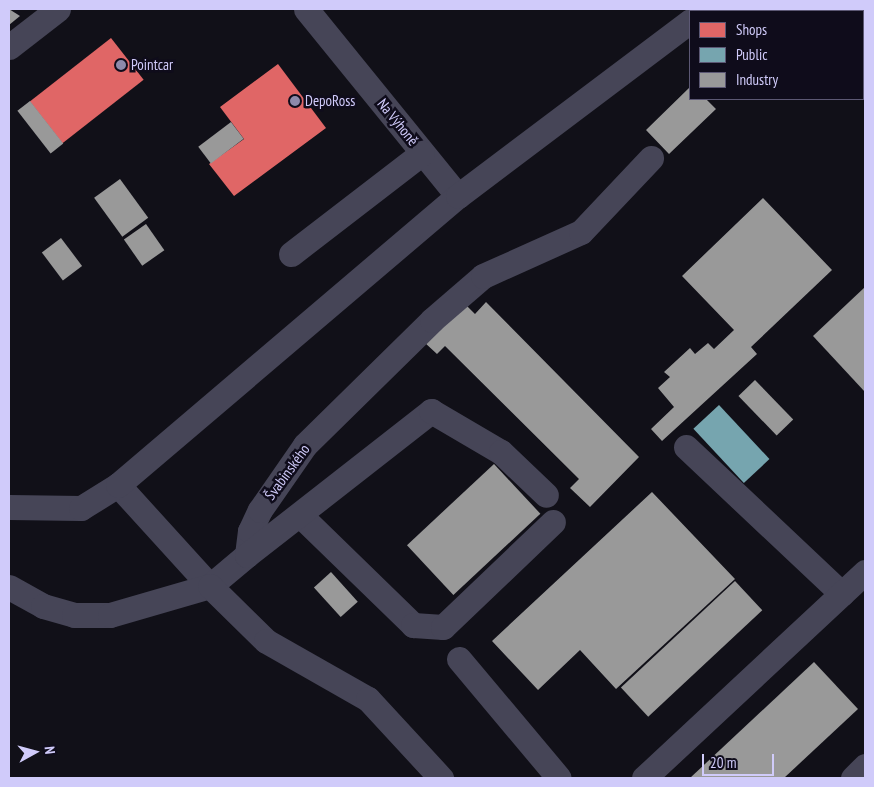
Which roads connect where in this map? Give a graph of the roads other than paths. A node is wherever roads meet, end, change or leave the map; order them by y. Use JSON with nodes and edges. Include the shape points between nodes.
{"nodes":[{"id":1,"x":58,"y":9,"type":"edge"},
{"id":2,"x":306,"y":9,"type":"edge"},
{"id":3,"x":689,"y":22,"type":"edge"},
{"id":4,"x":9,"y":47,"type":"edge"},
{"id":5,"x":422,"y":153,"type":"junction"},
{"id":6,"x":651,"y":158,"type":"dead end"},
{"id":7,"x":458,"y":196,"type":"junction"},
{"id":8,"x":291,"y":254,"type":"dead end"},
{"id":9,"x":686,"y":447,"type":"dead end"},
{"id":10,"x":118,"y":485,"type":"junction"},
{"id":11,"x":546,"y":495,"type":"dead end"},
{"id":12,"x":9,"y":507,"type":"edge"},
{"id":13,"x":300,"y":515,"type":"junction"},
{"id":14,"x":553,"y":522,"type":"dead end"},
{"id":15,"x":247,"y":555,"type":"junction"},
{"id":16,"x":865,"y":572,"type":"edge"},
{"id":17,"x":210,"y":586,"type":"junction"},
{"id":18,"x":9,"y":588,"type":"edge"},
{"id":19,"x":842,"y":594,"type":"junction"},
{"id":20,"x":459,"y":659,"type":"dead end"},
{"id":21,"x":865,"y":766,"type":"edge"},
{"id":22,"x":441,"y":778,"type":"edge"},
{"id":23,"x":560,"y":778,"type":"edge"},
{"id":24,"x":644,"y":778,"type":"edge"},
{"id":25,"x":853,"y":778,"type":"edge"}],
"edges":[{"from":1,"to":4,"type":"street"},
{"from":2,"to":5,"type":"street","name":"Na Výhoně"},
{"from":3,"to":7,"type":"street"},
{"from":5,"to":7,"type":"street"},
{"from":5,"to":8,"type":"street","name":"Na Výhoně"},
{"from":6,"to":15,"type":"street","name":"Švabinského","via":[[581,232],[483,276],[305,445],[260,510],[250,531]]},
{"from":7,"to":10,"type":"street"},
{"from":9,"to":19,"type":"street"},
{"from":10,"to":12,"type":"street","via":[[81,508]]},
{"from":10,"to":17,"type":"street"},
{"from":11,"to":13,"type":"street","via":[[501,452],[431,411]]},
{"from":13,"to":14,"type":"street","via":[[413,625],[443,627]]},
{"from":13,"to":15,"type":"street"},
{"from":15,"to":17,"type":"street"},
{"from":16,"to":19,"type":"street"},
{"from":17,"to":18,"type":"street","via":[[110,615],[74,615],[43,606]]},
{"from":17,"to":22,"type":"street","via":[[266,642],[368,699]]},
{"from":19,"to":24,"type":"street"},
{"from":20,"to":23,"type":"street"},
{"from":21,"to":25,"type":"street"}]}
